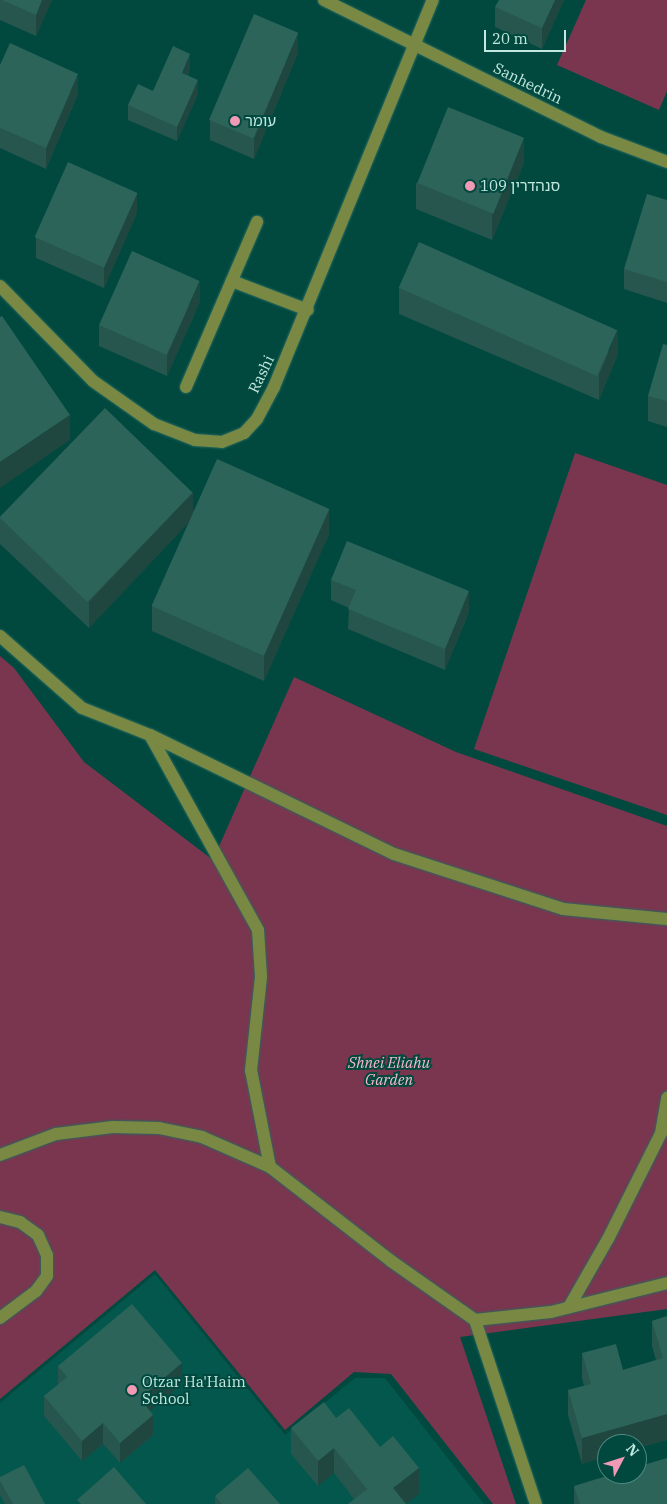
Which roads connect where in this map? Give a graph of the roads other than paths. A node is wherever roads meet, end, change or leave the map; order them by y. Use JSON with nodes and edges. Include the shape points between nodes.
{"nodes":[{"id":1,"x":324,"y":0,"type":"edge"},
{"id":2,"x":433,"y":0,"type":"edge"},
{"id":3,"x":413,"y":44,"type":"junction"},
{"id":4,"x":667,"y":162,"type":"edge"},
{"id":5,"x":257,"y":222,"type":"dead end"},
{"id":6,"x":232,"y":281,"type":"junction"},
{"id":7,"x":0,"y":286,"type":"edge"},
{"id":8,"x":308,"y":310,"type":"junction"},
{"id":9,"x":186,"y":387,"type":"dead end"},
{"id":10,"x":0,"y":636,"type":"edge"},
{"id":11,"x":150,"y":735,"type":"junction"},
{"id":12,"x":667,"y":919,"type":"edge"},
{"id":13,"x":667,"y":1098,"type":"edge"},
{"id":14,"x":0,"y":1155,"type":"edge"},
{"id":15,"x":270,"y":1167,"type":"junction"},
{"id":16,"x":0,"y":1217,"type":"edge"},
{"id":17,"x":667,"y":1283,"type":"edge"},
{"id":18,"x":569,"y":1307,"type":"junction"},
{"id":19,"x":0,"y":1318,"type":"edge"},
{"id":20,"x":475,"y":1320,"type":"junction"},
{"id":21,"x":536,"y":1504,"type":"edge"}],
"edges":[{"from":1,"to":3,"type":"street","name":"Sanhedrin"},
{"from":2,"to":3,"type":"street","name":"Rashi"},
{"from":3,"to":4,"type":"street","name":"Sanhedrin","via":[[601,137]]},
{"from":3,"to":8,"type":"street","name":"Rashi"},
{"from":5,"to":6,"type":"street"},
{"from":6,"to":8,"type":"street"},
{"from":6,"to":9,"type":"street"},
{"from":7,"to":8,"type":"street","name":"Rashi","via":[[93,381],[154,424],[195,440],[213,442],[222,442],[244,432],[256,419]]},
{"from":10,"to":11,"type":"street","via":[[82,708]]},
{"from":11,"to":12,"type":"street","via":[[394,854],[563,909]]},
{"from":11,"to":15,"type":"street","via":[[228,870],[258,930],[262,978],[251,1070]]},
{"from":13,"to":18,"type":"street","via":[[661,1133],[608,1240]]},
{"from":14,"to":15,"type":"street","via":[[56,1134],[113,1127],[159,1128],[202,1137]]},
{"from":15,"to":20,"type":"street","via":[[391,1261]]},
{"from":16,"to":19,"type":"street","via":[[20,1222],[38,1235],[47,1255],[47,1276],[36,1291]]},
{"from":17,"to":18,"type":"street"},
{"from":18,"to":20,"type":"street"},
{"from":20,"to":21,"type":"street"}]}
